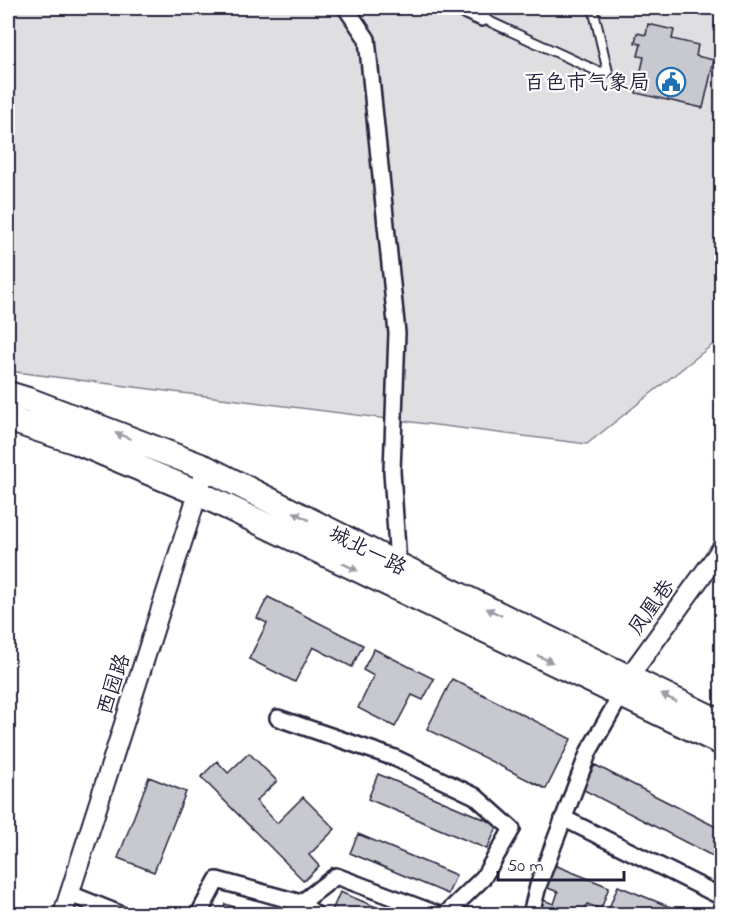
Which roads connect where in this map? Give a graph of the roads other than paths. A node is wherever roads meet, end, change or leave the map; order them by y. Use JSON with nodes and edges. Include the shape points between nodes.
{"nodes":[{"id":1,"x":346,"y":8,"type":"edge"},
{"id":2,"x":460,"y":8,"type":"edge"},
{"id":3,"x":593,"y":8,"type":"edge"},
{"id":4,"x":482,"y":18,"type":"joint"},
{"id":5,"x":8,"y":394,"type":"edge"},
{"id":6,"x":8,"y":419,"type":"edge"},
{"id":7,"x":206,"y":468,"type":"junction"},
{"id":8,"x":198,"y":493,"type":"junction"},
{"id":9,"x":722,"y":548,"type":"edge"},
{"id":10,"x":398,"y":565,"type":"junction"},
{"id":11,"x":624,"y":687,"type":"junction"},
{"id":12,"x":278,"y":718,"type":"dead end"},
{"id":13,"x":722,"y":723,"type":"edge"},
{"id":14,"x":722,"y":743,"type":"edge"},
{"id":15,"x":563,"y":818,"type":"junction"},
{"id":16,"x":70,"y":894,"type":"junction"},
{"id":17,"x":722,"y":897,"type":"edge"},
{"id":18,"x":301,"y":903,"type":"junction"},
{"id":19,"x":63,"y":915,"type":"edge"},
{"id":20,"x":120,"y":915,"type":"edge"},
{"id":21,"x":200,"y":915,"type":"edge"},
{"id":22,"x":315,"y":915,"type":"edge"},
{"id":23,"x":437,"y":915,"type":"edge"},
{"id":24,"x":446,"y":915,"type":"edge"},
{"id":25,"x":531,"y":915,"type":"edge"}],
"edges":[{"from":1,"to":10,"type":"street","via":[[368,39],[396,322],[392,471]]},
{"from":2,"to":4,"type":"street"},
{"from":3,"to":4,"type":"lane","via":[[608,72],[597,71]]},
{"from":7,"to":5,"type":"main road","name":"城北一路","one_way":true},
{"from":6,"to":8,"type":"main road","name":"城北一路","via":[[76,442]]},
{"from":7,"to":8,"type":"street","name":"西园路"},
{"from":10,"to":7,"type":"main road","name":"城北一路","one_way":true},
{"from":8,"to":11,"type":"main road","name":"城北一路","one_way":true},
{"from":8,"to":16,"type":"street","name":"西园路"},
{"from":9,"to":11,"type":"street","name":"凤凰巷"},
{"from":11,"to":10,"type":"main road","name":"城北一路","one_way":true},
{"from":13,"to":11,"type":"main road","name":"城北一路","one_way":true},
{"from":11,"to":14,"type":"main road","name":"城北一路"},
{"from":11,"to":15,"type":"street","via":[[589,751]]},
{"from":12,"to":24,"type":"street","via":[[395,758],[475,796],[512,829],[483,878]]},
{"from":15,"to":17,"type":"street"},
{"from":15,"to":25,"type":"street"},
{"from":16,"to":19,"type":"street","name":"西园路"},
{"from":16,"to":20,"type":"street"},
{"from":18,"to":21,"type":"street","via":[[217,880]]},
{"from":18,"to":22,"type":"street"},
{"from":18,"to":23,"type":"street","via":[[336,876]]}]}
